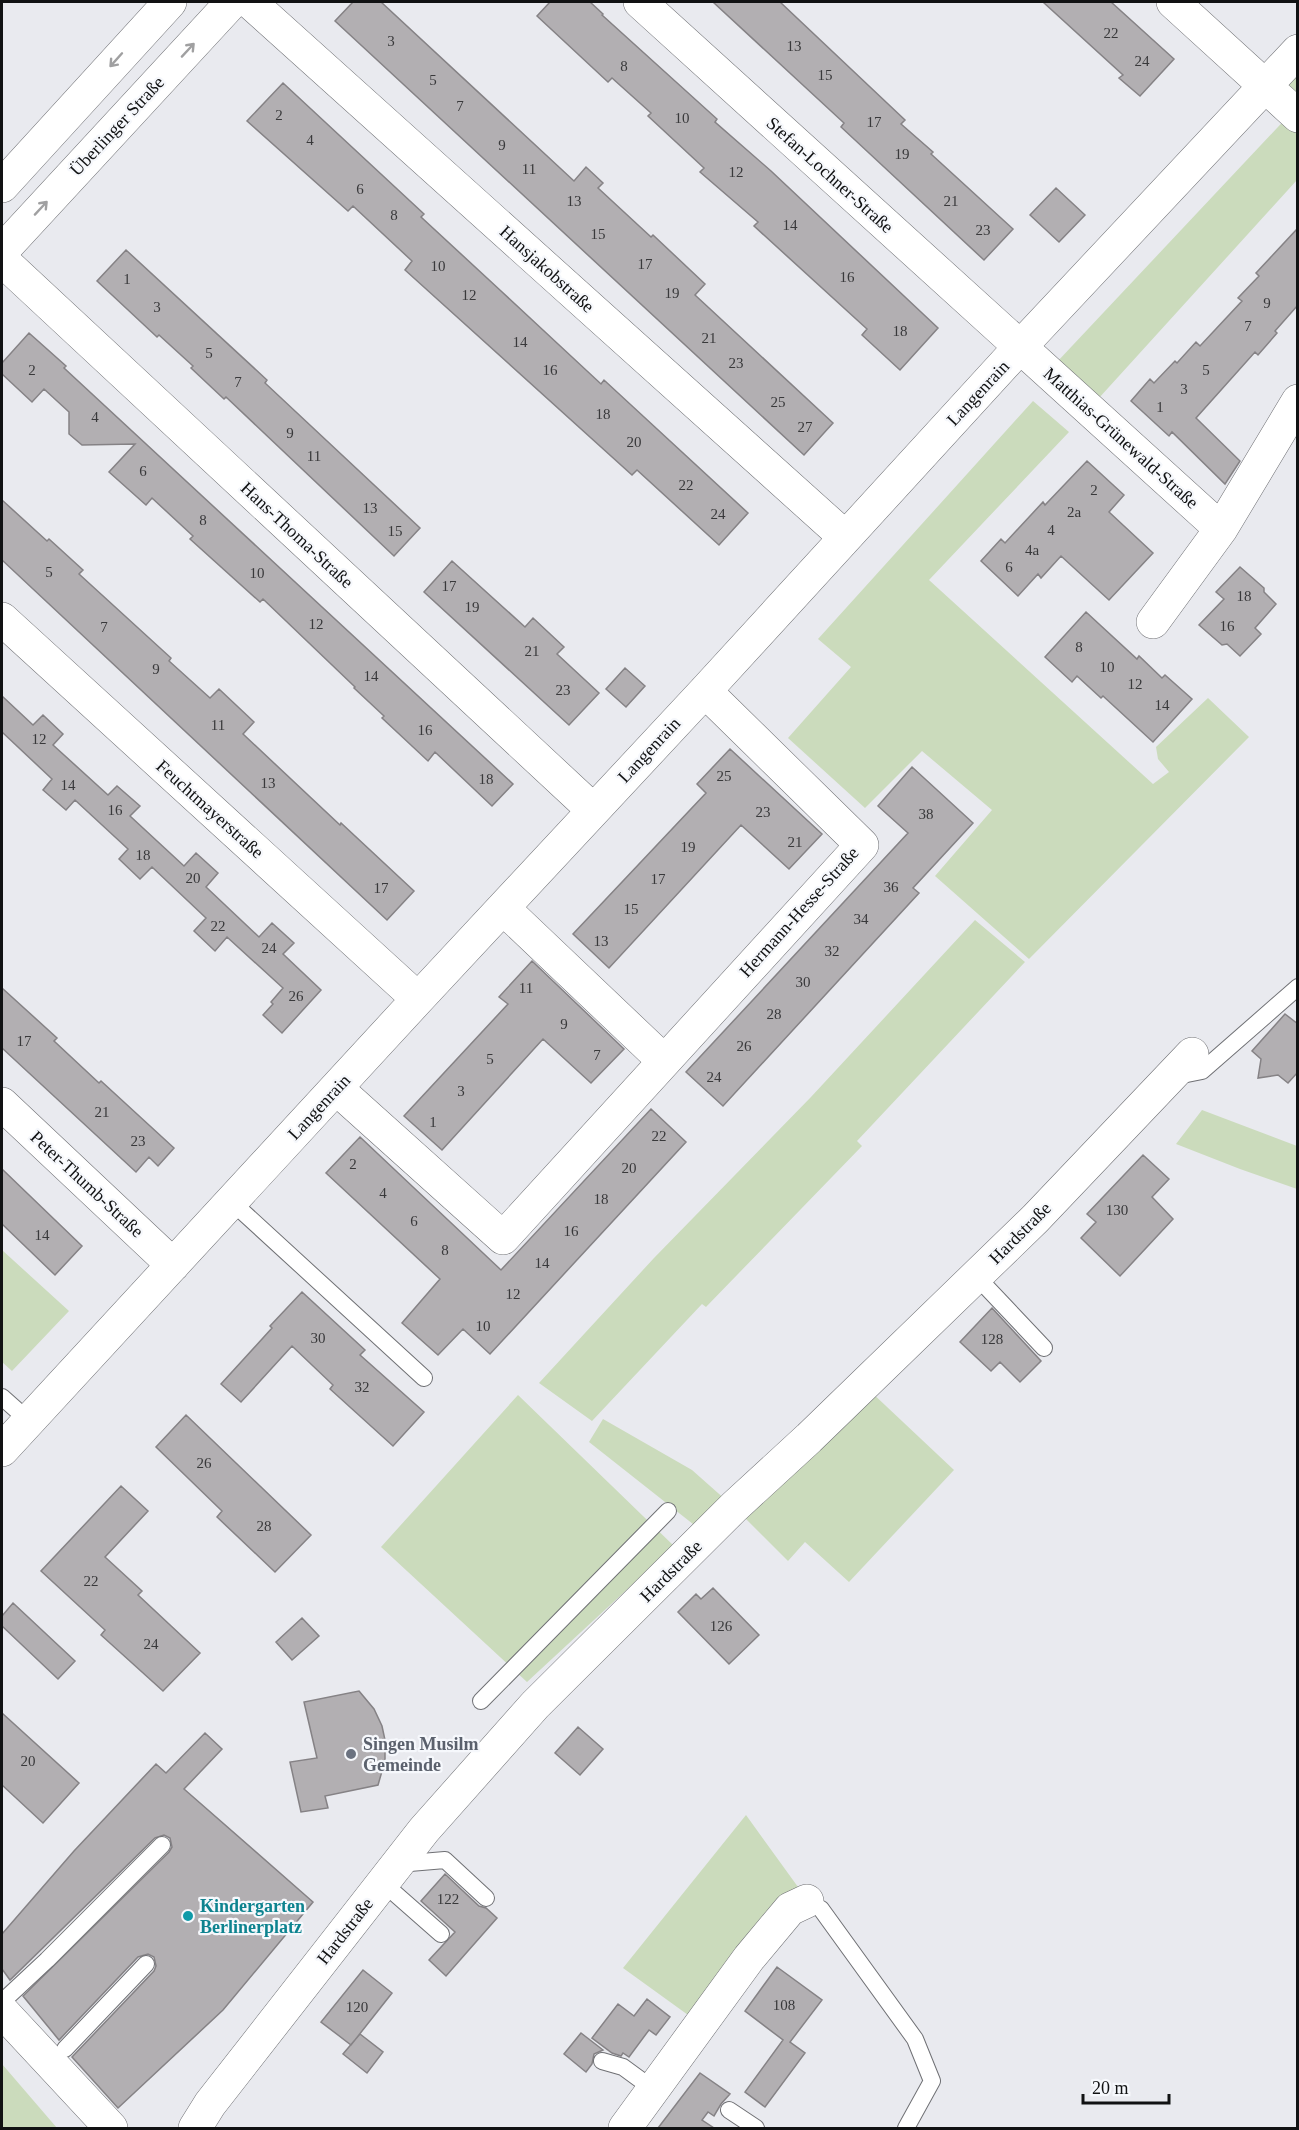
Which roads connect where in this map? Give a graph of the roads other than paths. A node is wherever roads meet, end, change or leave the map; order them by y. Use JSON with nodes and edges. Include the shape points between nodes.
{"nodes":[{"id":1,"x":232,"y":2,"type":"edge"},
{"id":2,"x":250,"y":2,"type":"edge"},
{"id":3,"x":640,"y":2,"type":"edge"},
{"id":4,"x":1173,"y":2,"type":"edge"},
{"id":5,"x":157,"y":6,"type":"edge"},
{"id":6,"x":1298,"y":51,"type":"edge"},
{"id":7,"x":1265,"y":87,"type":"junction"},
{"id":8,"x":1298,"y":116,"type":"edge"},
{"id":9,"x":2,"y":186,"type":"edge"},
{"id":10,"x":2,"y":251,"type":"edge"},
{"id":11,"x":2,"y":260,"type":"edge"},
{"id":12,"x":1020,"y":347,"type":"junction"},
{"id":13,"x":1298,"y":401,"type":"edge"},
{"id":14,"x":1221,"y":529,"type":"junction"},
{"id":15,"x":844,"y":537,"type":"junction"},
{"id":16,"x":2,"y":619,"type":"edge"},
{"id":17,"x":1153,"y":622,"type":"dead end"},
{"id":18,"x":705,"y":691,"type":"junction"},
{"id":19,"x":592,"y":810,"type":"junction"},
{"id":20,"x":503,"y":908,"type":"junction"},
{"id":21,"x":1298,"y":987,"type":"edge"},
{"id":22,"x":418,"y":999,"type":"junction"},
{"id":23,"x":664,"y":1061,"type":"junction"},
{"id":24,"x":1181,"y":1066,"type":"joint"},
{"id":25,"x":336,"y":1088,"type":"junction"},
{"id":26,"x":2,"y":1104,"type":"edge"},
{"id":27,"x":232,"y":1202,"type":"junction"},
{"id":28,"x":173,"y":1265,"type":"junction"},
{"id":29,"x":976,"y":1276,"type":"junction"},
{"id":30,"x":1044,"y":1348,"type":"dead end"},
{"id":31,"x":424,"y":1378,"type":"dead end"},
{"id":32,"x":2,"y":1396,"type":"edge"},
{"id":33,"x":29,"y":1421,"type":"junction"},
{"id":34,"x":2,"y":1450,"type":"edge"},
{"id":35,"x":668,"y":1511,"type":"dead end"},
{"id":36,"x":481,"y":1701,"type":"dead end"},
{"id":37,"x":162,"y":1845,"type":"dead end"},
{"id":38,"x":390,"y":1874,"type":"junction"},
{"id":39,"x":486,"y":1898,"type":"dead end"},
{"id":40,"x":807,"y":1900,"type":"joint"},
{"id":41,"x":441,"y":1934,"type":"dead end"},
{"id":42,"x":146,"y":1964,"type":"dead end"},
{"id":43,"x":2,"y":2002,"type":"edge"},
{"id":44,"x":2,"y":2011,"type":"edge"},
{"id":45,"x":66,"y":2049,"type":"dead end"},
{"id":46,"x":602,"y":2061,"type":"dead end"},
{"id":47,"x":653,"y":2089,"type":"junction"},
{"id":48,"x":729,"y":2110,"type":"dead end"},
{"id":49,"x":111,"y":2128,"type":"edge"},
{"id":50,"x":195,"y":2128,"type":"edge"},
{"id":51,"x":625,"y":2128,"type":"edge"},
{"id":52,"x":756,"y":2128,"type":"edge"},
{"id":53,"x":906,"y":2128,"type":"edge"}],
"edges":[{"from":10,"to":1,"type":"street","name":"Überlinger Straße","one_way":true},
{"from":2,"to":15,"type":"street","name":"Hansjakobstraße"},
{"from":3,"to":12,"type":"street","name":"Stefan-Lochner-Straße"},
{"from":4,"to":7,"type":"street"},
{"from":5,"to":9,"type":"street","one_way":true},
{"from":6,"to":7,"type":"street","name":"Langenrain"},
{"from":7,"to":8,"type":"street"},
{"from":7,"to":12,"type":"street","name":"Langenrain"},
{"from":11,"to":19,"type":"street","name":"Hans-Thoma-Straße"},
{"from":12,"to":14,"type":"street","name":"Matthias-Grünewald-Straße"},
{"from":12,"to":15,"type":"street","name":"Langenrain"},
{"from":13,"to":14,"type":"street"},
{"from":14,"to":17,"type":"street"},
{"from":15,"to":18,"type":"street","name":"Langenrain"},
{"from":16,"to":22,"type":"street","name":"Feuchtmayerstraße"},
{"from":18,"to":19,"type":"street","name":"Langenrain"},
{"from":18,"to":23,"type":"street","name":"Hermann-Hesse-Straße","via":[[862,845]]},
{"from":19,"to":20,"type":"street","name":"Langenrain"},
{"from":20,"to":22,"type":"street","name":"Langenrain"},
{"from":20,"to":23,"type":"street"},
{"from":21,"to":24,"type":"lane","via":[[1202,1071]]},
{"from":22,"to":25,"type":"street","name":"Langenrain"},
{"from":23,"to":25,"type":"street","name":"Hermann-Hesse-Straße","via":[[503,1238]]},
{"from":24,"to":29,"type":"street","name":"Hardstraße"},
{"from":25,"to":27,"type":"street","name":"Langenrain"},
{"from":26,"to":28,"type":"street","name":"Peter-Thumb-Straße"},
{"from":27,"to":28,"type":"street","name":"Langenrain"},
{"from":27,"to":31,"type":"lane"},
{"from":28,"to":33,"type":"street","name":"Langenrain"},
{"from":29,"to":30,"type":"lane"},
{"from":29,"to":38,"type":"street","name":"Hardstraße","via":[[534,1705]]},
{"from":32,"to":33,"type":"lane"},
{"from":33,"to":34,"type":"street","name":"Langenrain"},
{"from":35,"to":36,"type":"lane"},
{"from":37,"to":43,"type":"lane"},
{"from":38,"to":39,"type":"lane","via":[[445,1860]]},
{"from":38,"to":41,"type":"lane"},
{"from":38,"to":50,"type":"street","name":"Hardstraße"},
{"from":40,"to":47,"type":"street","via":[[790,1909],[749,1958]]},
{"from":40,"to":53,"type":"lane","via":[[820,1909],[915,2039],[932,2081]]},
{"from":42,"to":45,"type":"lane"},
{"from":44,"to":49,"type":"street"},
{"from":46,"to":47,"type":"lane","via":[[623,2067]]},
{"from":47,"to":51,"type":"street"},
{"from":48,"to":52,"type":"lane"}]}
